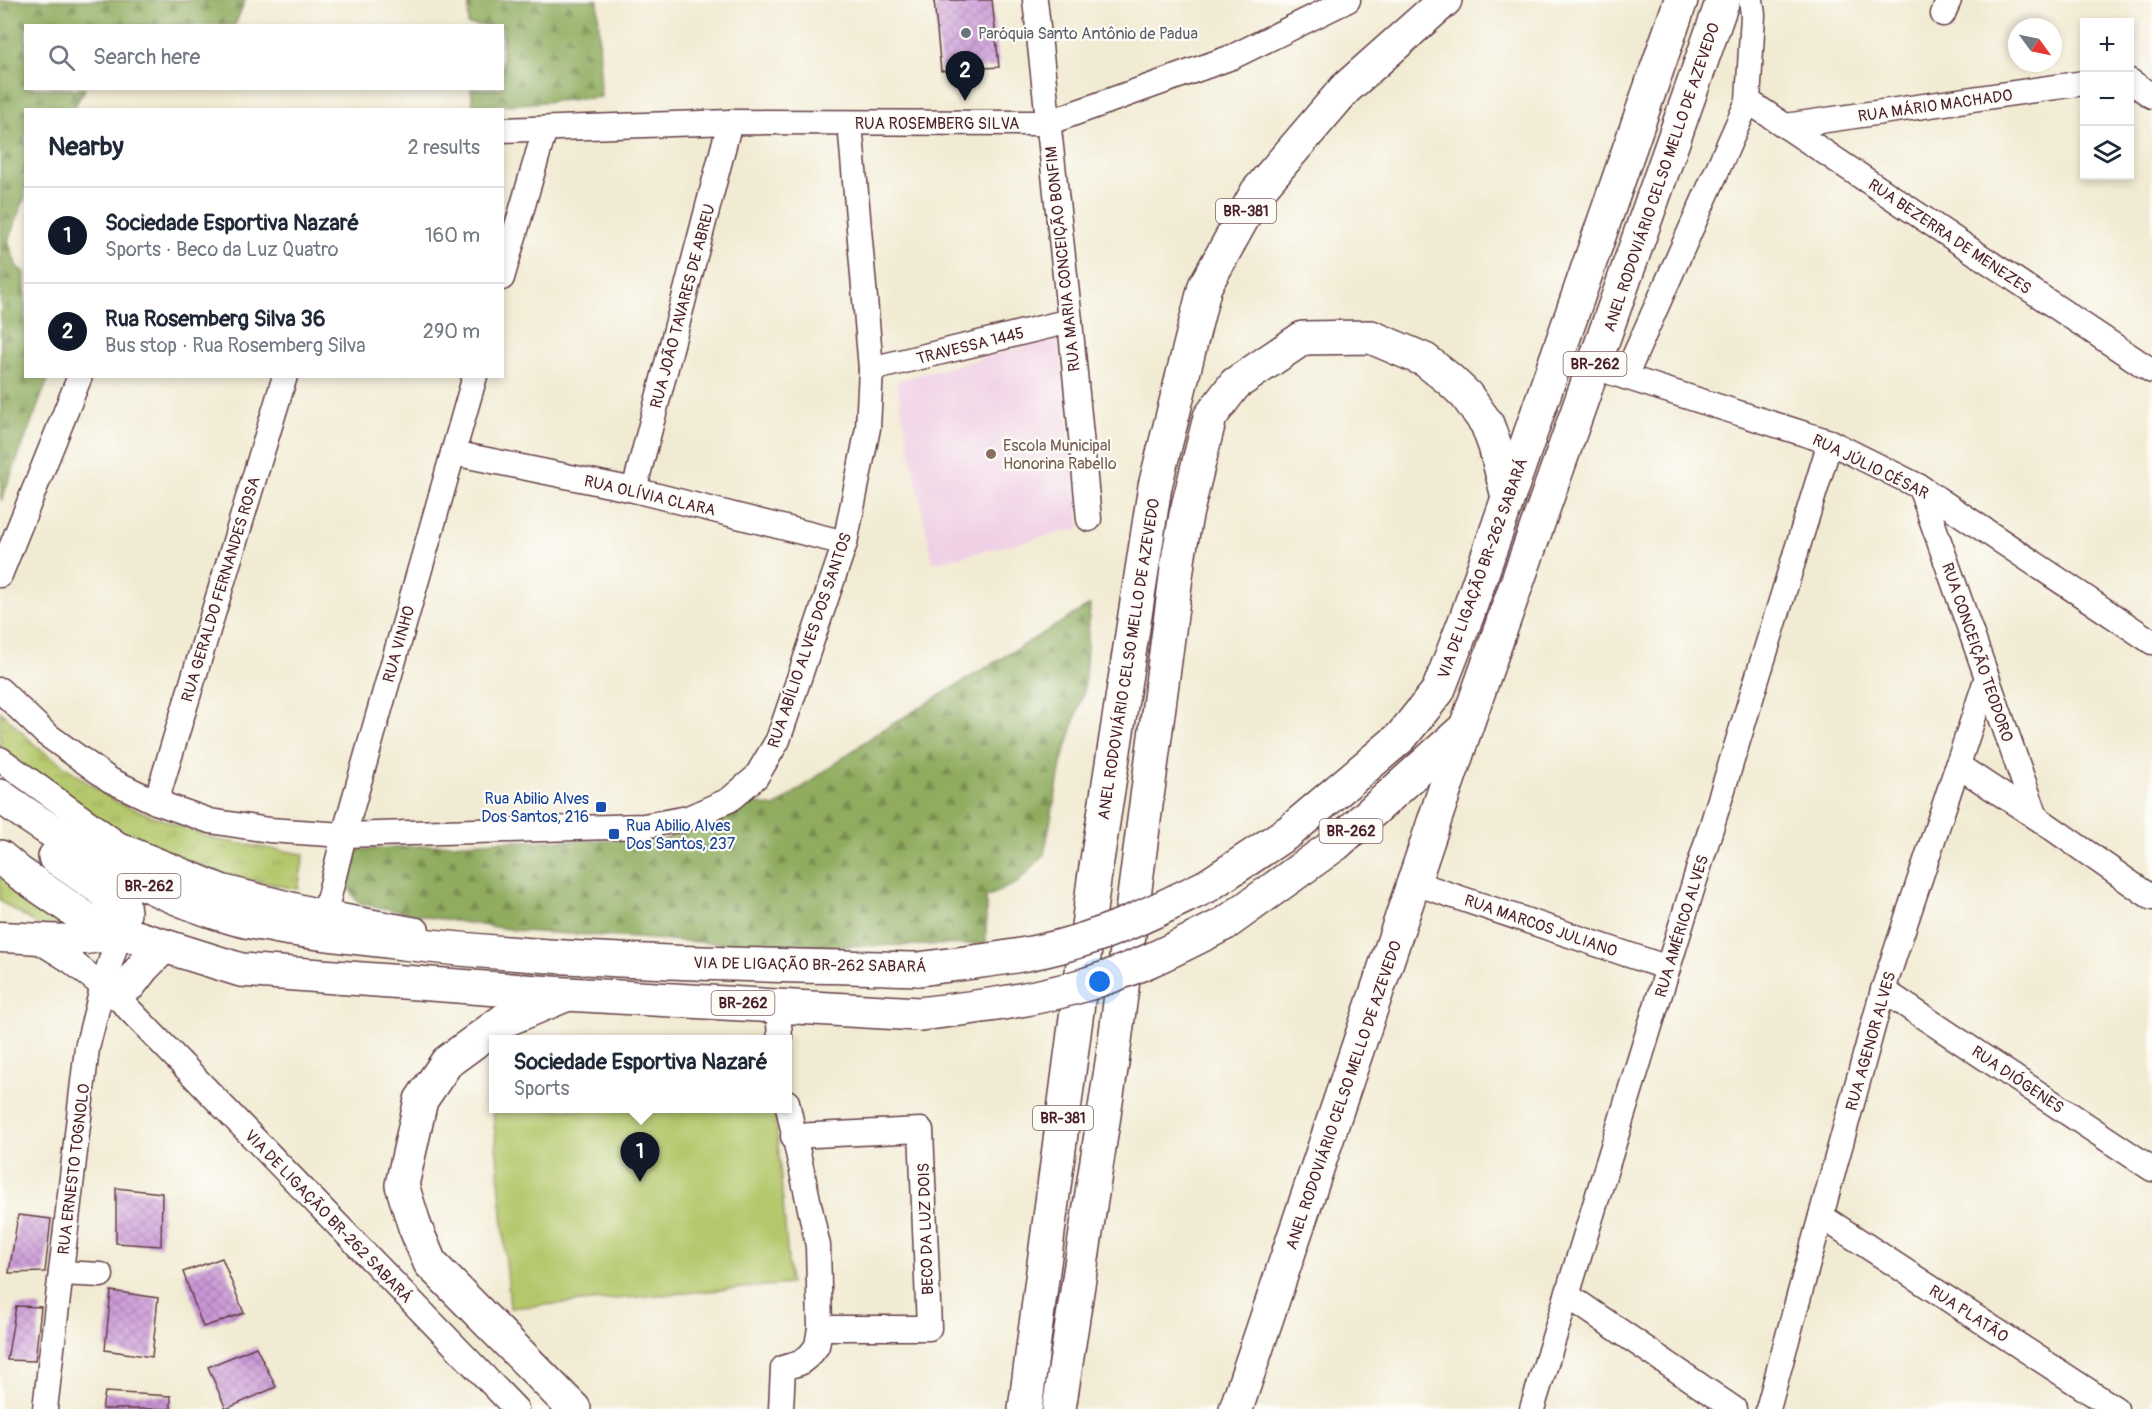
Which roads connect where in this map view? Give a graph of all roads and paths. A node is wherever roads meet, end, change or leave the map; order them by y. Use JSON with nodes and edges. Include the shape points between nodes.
{"nodes":[{"id":1,"x":1035,"y":0,"type":"edge"},
{"id":2,"x":1348,"y":0,"type":"edge"},
{"id":3,"x":1445,"y":0,"type":"edge"},
{"id":4,"x":1681,"y":0,"type":"edge"},
{"id":5,"x":1724,"y":0,"type":"edge"},
{"id":6,"x":1750,"y":0,"type":"edge"},
{"id":7,"x":2152,"y":72,"type":"edge"},
{"id":8,"x":2134,"y":78,"type":"edge"},
{"id":9,"x":2134,"y":82,"type":"edge"},
{"id":10,"x":2080,"y":84,"type":"edge"},
{"id":11,"x":2152,"y":96,"type":"edge"},
{"id":12,"x":1748,"y":101,"type":"junction"},
{"id":13,"x":730,"y":122,"type":"junction"},
{"id":14,"x":850,"y":123,"type":"junction"},
{"id":15,"x":1047,"y":123,"type":"junction"},
{"id":16,"x":1785,"y":126,"type":"junction"},
{"id":17,"x":544,"y":129,"type":"junction"},
{"id":18,"x":504,"y":130,"type":"edge"},
{"id":19,"x":504,"y":271,"type":"edge"},
{"id":20,"x":1070,"y":321,"type":"junction"},
{"id":21,"x":1594,"y":367,"type":"junction"},
{"id":22,"x":871,"y":369,"type":"junction"},
{"id":23,"x":2152,"y":371,"type":"edge"},
{"id":24,"x":1625,"y":377,"type":"junction"},
{"id":25,"x":79,"y":378,"type":"edge"},
{"id":26,"x":284,"y":378,"type":"edge"},
{"id":27,"x":474,"y":378,"type":"edge"},
{"id":28,"x":1830,"y":442,"type":"junction"},
{"id":29,"x":453,"y":453,"type":"junction"},
{"id":30,"x":1920,"y":487,"type":"junction"},
{"id":31,"x":634,"y":490,"type":"junction"},
{"id":32,"x":1508,"y":497,"type":"junction"},
{"id":33,"x":1089,"y":519,"type":"dead end"},
{"id":34,"x":845,"y":543,"type":"junction"},
{"id":35,"x":0,"y":575,"type":"edge"},
{"id":36,"x":2152,"y":642,"type":"edge"},
{"id":37,"x":1987,"y":677,"type":"junction"},
{"id":38,"x":0,"y":690,"type":"edge"},
{"id":39,"x":1466,"y":727,"type":"junction"},
{"id":40,"x":0,"y":759,"type":"edge"},
{"id":41,"x":1957,"y":765,"type":"junction"},
{"id":42,"x":0,"y":796,"type":"edge"},
{"id":43,"x":156,"y":802,"type":"junction"},
{"id":44,"x":0,"y":806,"type":"edge"},
{"id":45,"x":2036,"y":817,"type":"junction"},
{"id":46,"x":344,"y":835,"type":"junction"},
{"id":47,"x":0,"y":857,"type":"edge"},
{"id":48,"x":1414,"y":882,"type":"junction"},
{"id":49,"x":2152,"y":898,"type":"edge"},
{"id":50,"x":325,"y":913,"type":"junction"},
{"id":51,"x":0,"y":916,"type":"edge"},
{"id":52,"x":120,"y":932,"type":"junction"},
{"id":53,"x":0,"y":937,"type":"edge"},
{"id":54,"x":33,"y":938,"type":"junction"},
{"id":55,"x":164,"y":946,"type":"junction"},
{"id":56,"x":478,"y":952,"type":"junction"},
{"id":57,"x":1668,"y":968,"type":"junction"},
{"id":58,"x":117,"y":985,"type":"junction"},
{"id":59,"x":1883,"y":990,"type":"junction"},
{"id":60,"x":566,"y":994,"type":"junction"},
{"id":61,"x":778,"y":1005,"type":"junction"},
{"id":62,"x":780,"y":1035,"type":"edge"},
{"id":63,"x":789,"y":1113,"type":"edge"},
{"id":64,"x":793,"y":1136,"type":"junction"},
{"id":65,"x":2152,"y":1169,"type":"edge"},
{"id":66,"x":1821,"y":1216,"type":"junction"},
{"id":67,"x":61,"y":1273,"type":"junction"},
{"id":68,"x":100,"y":1275,"type":"dead end"},
{"id":69,"x":1567,"y":1294,"type":"junction"},
{"id":70,"x":820,"y":1328,"type":"junction"},
{"id":71,"x":1032,"y":1356,"type":"junction"},
{"id":72,"x":45,"y":1409,"type":"edge"},
{"id":73,"x":516,"y":1409,"type":"edge"},
{"id":74,"x":574,"y":1409,"type":"edge"},
{"id":75,"x":782,"y":1409,"type":"edge"},
{"id":76,"x":1006,"y":1409,"type":"edge"},
{"id":77,"x":1025,"y":1409,"type":"edge"},
{"id":78,"x":1059,"y":1409,"type":"edge"},
{"id":79,"x":1236,"y":1409,"type":"edge"},
{"id":80,"x":1532,"y":1409,"type":"edge"},
{"id":81,"x":1734,"y":1409,"type":"edge"},
{"id":82,"x":1768,"y":1409,"type":"edge"},
{"id":83,"x":2116,"y":1409,"type":"edge"}],
"edges":[{"from":1,"to":15,"type":"street","name":"RUA MARIA CONCEIÇÃO BONFIM"},
{"from":2,"to":15,"type":"street","name":"RUA ROSEMBERG SILVA","via":[[1232,57]]},
{"from":3,"to":71,"type":"highway","name":"ANEL RODOVIÁRIO CELSO MELLO DE AZEVEDO","number":"BR-381","via":[[1345,89],[1257,192],[1205,286],[1155,486],[1094,880]]},
{"from":4,"to":32,"type":"highway","name":"VIA DE LIGAÇÃO BR-262 SABARÁ","number":"BR-262"},
{"from":5,"to":21,"type":"highway","name":"ANEL RODOVIÁRIO CELSO MELLO DE AZEVEDO","number":"BR-262"},
{"from":6,"to":12,"type":"street","via":[[1753,15]]},
{"from":7,"to":8,"type":"street"},
{"from":9,"to":11,"type":"street"},
{"from":10,"to":16,"type":"street","name":"RUA MÁRIO MACHADO"},
{"from":12,"to":16,"type":"street","name":"RUA BEZERRA DE MENEZES"},
{"from":12,"to":24,"type":"street"},
{"from":13,"to":14,"type":"street","name":"RUA ROSEMBERG SILVA"},
{"from":13,"to":17,"type":"street","name":"RUA ROSEMBERG SILVA"},
{"from":13,"to":31,"type":"street","name":"RUA JOÃO TAVARES DE ABREU"},
{"from":14,"to":15,"type":"street","name":"RUA ROSEMBERG SILVA"},
{"from":14,"to":22,"type":"street","name":"RUA ABÍLIO ALVES DOS SANTOS"},
{"from":15,"to":20,"type":"street","name":"RUA MARIA CONCEIÇÃO BONFIM"},
{"from":16,"to":23,"type":"street","name":"RUA BEZERRA DE MENEZES"},
{"from":17,"to":18,"type":"street","name":"RUA ROSEMBERG SILVA"},
{"from":17,"to":19,"type":"street"},
{"from":20,"to":22,"type":"street","name":"TRAVESSA 1445"},
{"from":20,"to":33,"type":"street","name":"RUA MARIA CONCEIÇÃO BONFIM"},
{"from":21,"to":24,"type":"street","name":"RUA JÚLIO CÉSAR"},
{"from":21,"to":39,"type":"highway","name":"ANEL RODOVIÁRIO CELSO MELLO DE AZEVEDO","number":"BR-262"},
{"from":22,"to":34,"type":"street","name":"RUA ABÍLIO ALVES DOS SANTOS","via":[[868,428]]},
{"from":24,"to":28,"type":"street","name":"RUA JÚLIO CÉSAR"},
{"from":25,"to":35,"type":"street"},
{"from":26,"to":43,"type":"street","name":"RUA GERALDO FERNANDES ROSA"},
{"from":27,"to":29,"type":"street","name":"RUA VINHO"},
{"from":28,"to":30,"type":"street","name":"RUA JÚLIO CÉSAR"},
{"from":28,"to":57,"type":"street","name":"RUA AMÉRICO ALVES"},
{"from":29,"to":31,"type":"street","name":"RUA OLÍVIA CLARA"},
{"from":29,"to":46,"type":"street","name":"RUA VINHO"},
{"from":30,"to":36,"type":"street","name":"RUA JÚLIO CÉSAR"},
{"from":30,"to":37,"type":"street","name":"RUA CONCEIÇÃO TEODORO"},
{"from":31,"to":34,"type":"street","name":"RUA OLÍVIA CLARA"},
{"from":32,"to":56,"type":"highway","name":"VIA DE LIGAÇÃO BR-262 SABARÁ","number":"BR-262","bridge":true,"via":[[1438,691],[1401,737],[1290,831],[1207,886],[1143,916],[1073,943],[997,959],[919,969]]},
{"from":32,"to":78,"type":"highway","via":[[1487,424],[1466,395],[1425,360],[1371,337],[1303,338],[1235,384],[1210,417],[1179,554],[1113,1056]]},
{"from":34,"to":46,"type":"street","name":"RUA ABÍLIO ALVES DOS SANTOS","via":[[778,740],[756,777],[729,800],[688,818],[644,826]]},
{"from":37,"to":41,"type":"street","name":"RUA AGENOR ALVES"},
{"from":37,"to":45,"type":"street","name":"RUA CONCEIÇÃO TEODORO"},
{"from":38,"to":43,"type":"street","name":"RUA ABÍLIO ALVES DOS SANTOS","via":[[55,741],[110,780]]},
{"from":39,"to":48,"type":"highway","name":"ANEL RODOVIÁRIO CELSO MELLO DE AZEVEDO"},
{"from":39,"to":61,"type":"highway","number":"BR-262","bridge":true,"via":[[1336,844],[1226,923],[1159,957],[1074,988],[999,1004],[919,1014]]},
{"from":40,"to":50,"type":"street","name":"VIA DE LIGAÇÃO BR-262 SABARÁ","via":[[118,844],[223,887]]},
{"from":41,"to":45,"type":"street"},
{"from":41,"to":59,"type":"street","name":"RUA AGENOR ALVES"},
{"from":42,"to":56,"type":"highway","name":"VIA DE LIGAÇÃO BR-262 SABARÁ","number":"BR-262","via":[[109,866],[164,894],[239,920]]},
{"from":43,"to":46,"type":"street","name":"RUA ABÍLIO ALVES DOS SANTOS","via":[[210,821]]},
{"from":44,"to":52,"type":"highway","via":[[51,854],[123,904]]},
{"from":45,"to":49,"type":"street"},
{"from":46,"to":50,"type":"street","name":"RUA VINHO"},
{"from":47,"to":52,"type":"highway","number":"BR-262","via":[[85,918]]},
{"from":48,"to":57,"type":"street","name":"RUA MARCOS JULIANO"},
{"from":48,"to":79,"type":"highway","name":"ANEL RODOVIÁRIO CELSO MELLO DE AZEVEDO"},
{"from":50,"to":56,"type":"street","name":"VIA DE LIGAÇÃO BR-262 SABARÁ","via":[[414,930]]},
{"from":51,"to":54,"type":"street"},
{"from":52,"to":54,"type":"street","via":[[82,940]]},
{"from":52,"to":55,"type":"highway","number":"BR-262"},
{"from":52,"to":58,"type":"street","name":"RUA ERNESTO TOGNOLO"},
{"from":53,"to":54,"type":"street"},
{"from":54,"to":58,"type":"street"},
{"from":55,"to":58,"type":"highway"},
{"from":55,"to":60,"type":"highway","number":"BR-262","via":[[242,970]]},
{"from":57,"to":69,"type":"street","name":"RUA AMÉRICO ALVES"},
{"from":58,"to":67,"type":"street","name":"RUA ERNESTO TOGNOLO","via":[[87,1048]]},
{"from":58,"to":73,"type":"street","name":"VIA DE LIGAÇÃO BR-262 SABARÁ","via":[[142,1023]]},
{"from":59,"to":65,"type":"street","name":"RUA DIÓGENES"},
{"from":59,"to":66,"type":"street","name":"RUA AGENOR ALVES"},
{"from":60,"to":61,"type":"highway","number":"BR-262"},
{"from":60,"to":74,"type":"highway","via":[[503,1022],[447,1062],[421,1100],[402,1185],[430,1263]]},
{"from":61,"to":62,"type":"street"},
{"from":63,"to":64,"type":"street"},
{"from":64,"to":70,"type":"street","via":[[818,1246]]},
{"from":64,"to":70,"type":"street","name":"BECO DA LUZ DOIS","via":[[921,1130],[929,1328]]},
{"from":66,"to":82,"type":"street","name":"RUA AGENOR ALVES"},
{"from":66,"to":83,"type":"street","name":"RUA PLATÃO"},
{"from":67,"to":68,"type":"street"},
{"from":67,"to":72,"type":"street","name":"RUA ERNESTO TOGNOLO"},
{"from":69,"to":80,"type":"street","name":"RUA AMÉRICO ALVES"},
{"from":69,"to":81,"type":"street"},
{"from":70,"to":75,"type":"street","via":[[817,1346],[810,1355],[783,1368]]},
{"from":71,"to":76,"type":"highway"},
{"from":71,"to":77,"type":"highway","name":"ANEL RODOVIÁRIO CELSO MELLO DE AZEVEDO","number":"BR-381"}]}
